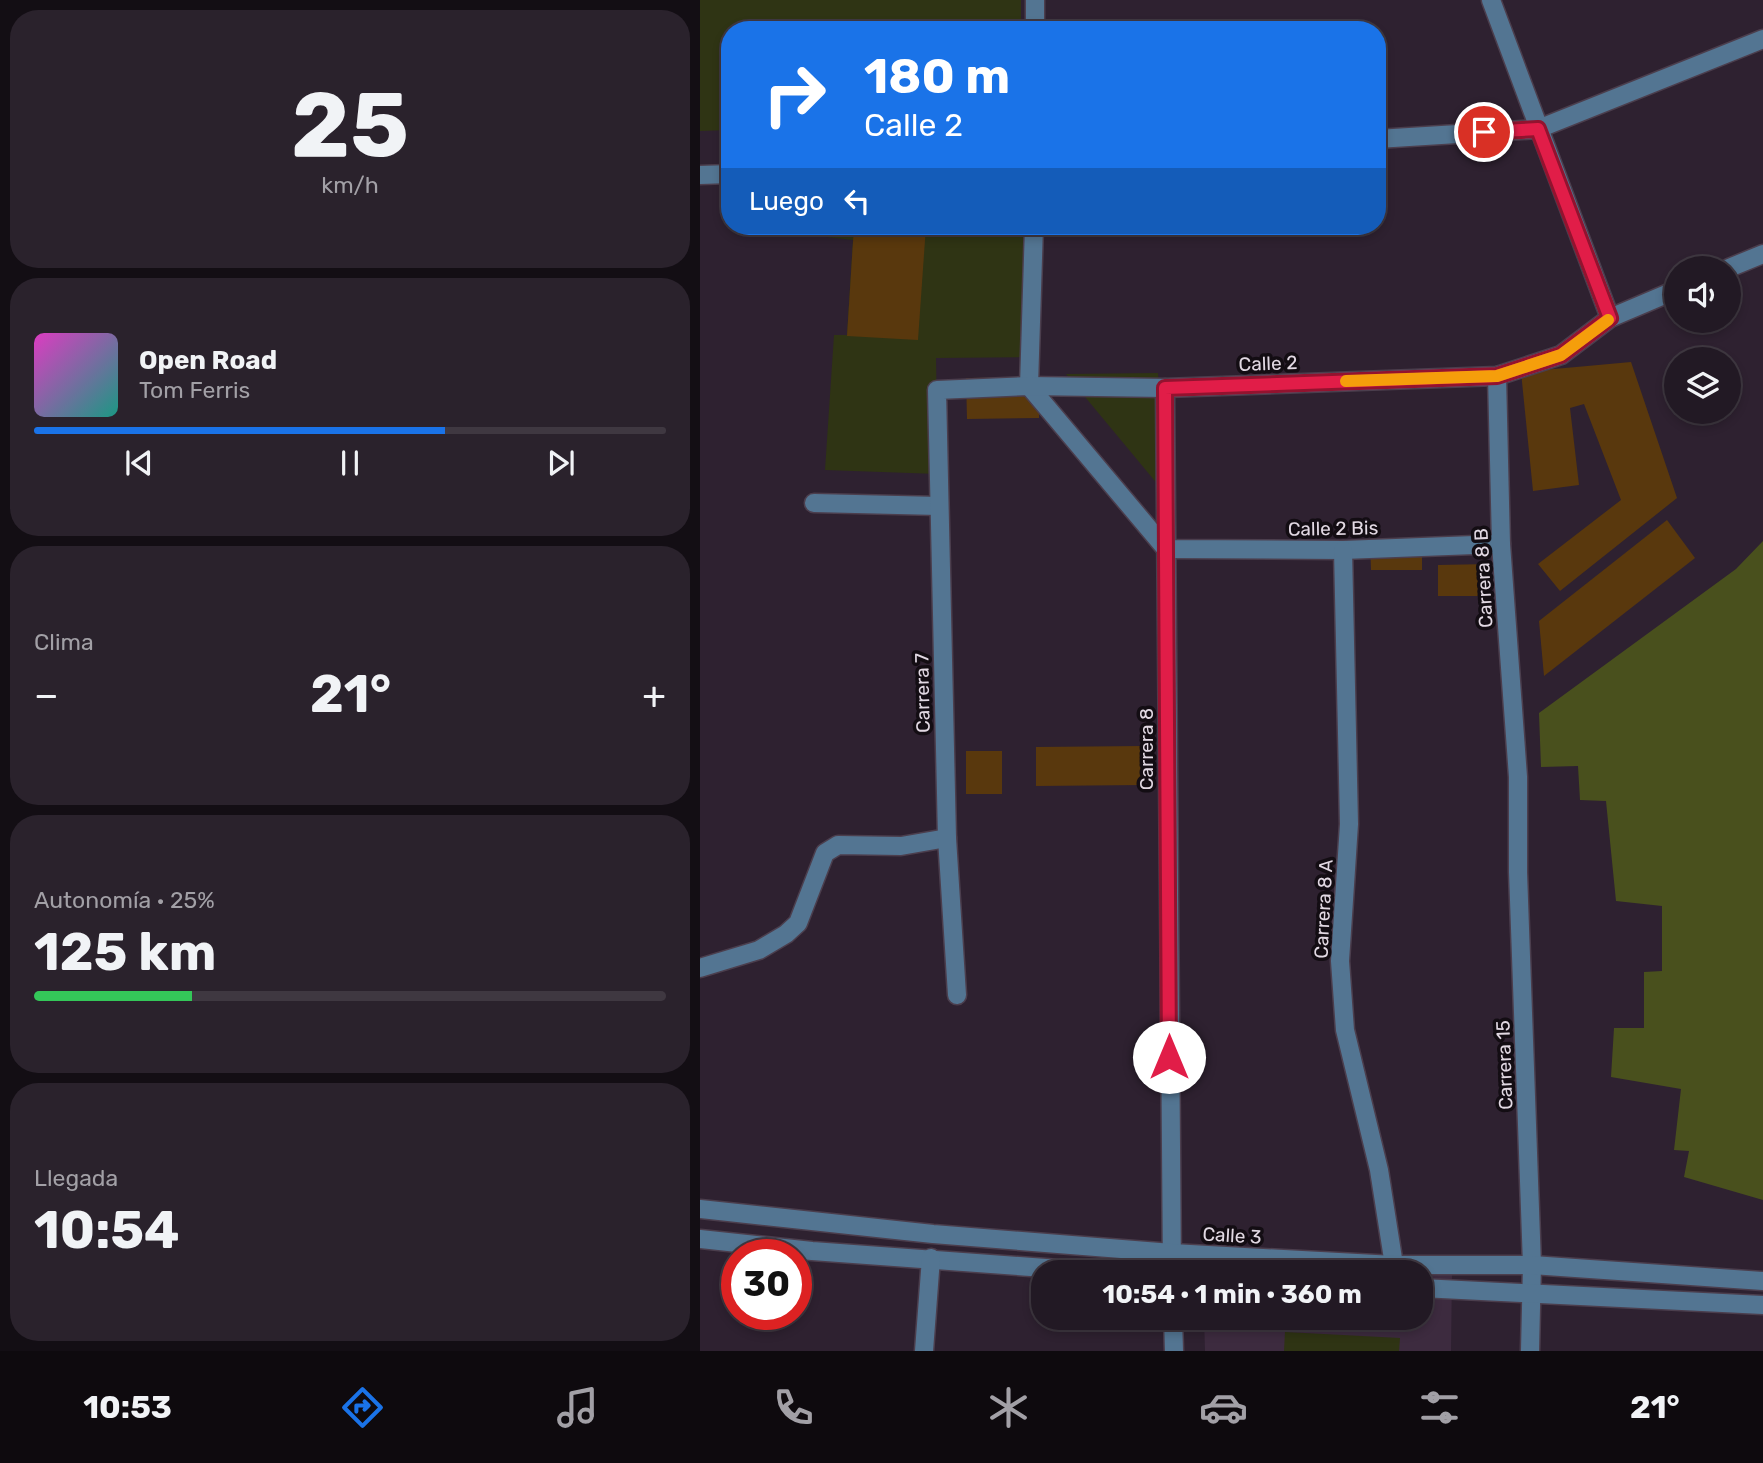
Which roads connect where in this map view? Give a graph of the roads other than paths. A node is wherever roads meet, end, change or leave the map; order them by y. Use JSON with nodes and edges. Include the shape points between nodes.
{"nodes":[{"id":1,"x":1035,"y":0,"type":"edge"},
{"id":2,"x":1491,"y":0,"type":"edge"},
{"id":3,"x":1035,"y":21,"type":"edge"},
{"id":4,"x":1763,"y":39,"type":"edge"},
{"id":5,"x":1538,"y":129,"type":"junction"},
{"id":6,"x":1386,"y":138,"type":"edge"},
{"id":7,"x":721,"y":176,"type":"edge"},
{"id":8,"x":700,"y":179,"type":"edge"},
{"id":9,"x":1034,"y":235,"type":"edge"},
{"id":10,"x":1763,"y":254,"type":"edge"},
{"id":11,"x":1741,"y":263,"type":"edge"},
{"id":12,"x":1664,"y":295,"type":"edge"},
{"id":13,"x":1610,"y":318,"type":"junction"},
{"id":14,"x":1497,"y":376,"type":"junction"},
{"id":15,"x":1029,"y":386,"type":"junction"},
{"id":16,"x":1165,"y":388,"type":"junction"},
{"id":17,"x":937,"y":390,"type":"joint"},
{"id":18,"x":814,"y":503,"type":"dead end"},
{"id":19,"x":939,"y":506,"type":"junction"},
{"id":20,"x":1501,"y":544,"type":"junction"},
{"id":21,"x":1166,"y":549,"type":"junction"},
{"id":22,"x":1343,"y":550,"type":"junction"},
{"id":23,"x":1518,"y":777,"type":"joint"},
{"id":24,"x":947,"y":838,"type":"junction"},
{"id":25,"x":700,"y":968,"type":"edge"},
{"id":26,"x":957,"y":995,"type":"dead end"},
{"id":27,"x":700,"y":1209,"type":"edge"},
{"id":28,"x":700,"y":1239,"type":"edge"},
{"id":29,"x":1172,"y":1253,"type":"junction"},
{"id":30,"x":931,"y":1258,"type":"junction"},
{"id":31,"x":1172,"y":1260,"type":"edge"},
{"id":32,"x":1302,"y":1260,"type":"edge"},
{"id":33,"x":1393,"y":1260,"type":"edge"},
{"id":34,"x":1433,"y":1265,"type":"edge"},
{"id":35,"x":1532,"y":1265,"type":"junction"},
{"id":36,"x":1031,"y":1266,"type":"edge"},
{"id":37,"x":1763,"y":1281,"type":"edge"},
{"id":38,"x":1433,"y":1289,"type":"edge"},
{"id":39,"x":1532,"y":1293,"type":"junction"},
{"id":40,"x":1763,"y":1306,"type":"edge"},
{"id":41,"x":1173,"y":1330,"type":"edge"},
{"id":42,"x":924,"y":1351,"type":"edge"},
{"id":43,"x":1174,"y":1351,"type":"edge"},
{"id":44,"x":1530,"y":1351,"type":"edge"}],
"edges":[{"from":1,"to":3,"type":"street"},
{"from":2,"to":5,"type":"street"},
{"from":4,"to":5,"type":"street"},
{"from":5,"to":6,"type":"street"},
{"from":5,"to":13,"type":"street"},
{"from":7,"to":8,"type":"street"},
{"from":9,"to":15,"type":"street"},
{"from":10,"to":11,"type":"street"},
{"from":12,"to":13,"type":"street","name":"Calle 2"},
{"from":13,"to":14,"type":"street","name":"Calle 2","via":[[1561,355]]},
{"from":14,"to":16,"type":"street","name":"Calle 2"},
{"from":14,"to":20,"type":"street","name":"Carrera 8 B"},
{"from":15,"to":16,"type":"street","name":"Calle 2"},
{"from":15,"to":17,"type":"street","name":"Calle 2"},
{"from":15,"to":21,"type":"street"},
{"from":16,"to":21,"type":"street","name":"Carrera 8"},
{"from":17,"to":19,"type":"street","name":"Carrera 7"},
{"from":18,"to":19,"type":"street"},
{"from":19,"to":24,"type":"street","name":"Carrera 7"},
{"from":20,"to":22,"type":"street","name":"Calle 2 Bis"},
{"from":20,"to":23,"type":"street","name":"Carrera 8 B"},
{"from":21,"to":22,"type":"street","name":"Calle 2 Bis"},
{"from":21,"to":29,"type":"street","name":"Carrera 8"},
{"from":22,"to":33,"type":"street","name":"Carrera 8 A","via":[[1349,824],[1340,961],[1345,1030],[1379,1170]]},
{"from":23,"to":35,"type":"street","name":"Carrera 15"},
{"from":24,"to":25,"type":"street","via":[[901,846],[838,845],[825,853],[812,893],[792,929],[759,950]]},
{"from":24,"to":26,"type":"street","name":"Carrera 7"},
{"from":27,"to":29,"type":"street","name":"Calle 3"},
{"from":28,"to":30,"type":"street"},
{"from":29,"to":31,"type":"street","name":"Carrera 8"},
{"from":29,"to":32,"type":"street","name":"Calle 3"},
{"from":30,"to":36,"type":"street"},
{"from":30,"to":42,"type":"street"},
{"from":34,"to":35,"type":"street","name":"Calle 3"},
{"from":35,"to":37,"type":"street","name":"Calle 3"},
{"from":35,"to":39,"type":"street","name":"Carrera 15"},
{"from":38,"to":39,"type":"street"},
{"from":39,"to":40,"type":"street"},
{"from":39,"to":44,"type":"street","name":"Carrera 15"},
{"from":41,"to":43,"type":"street"}]}
